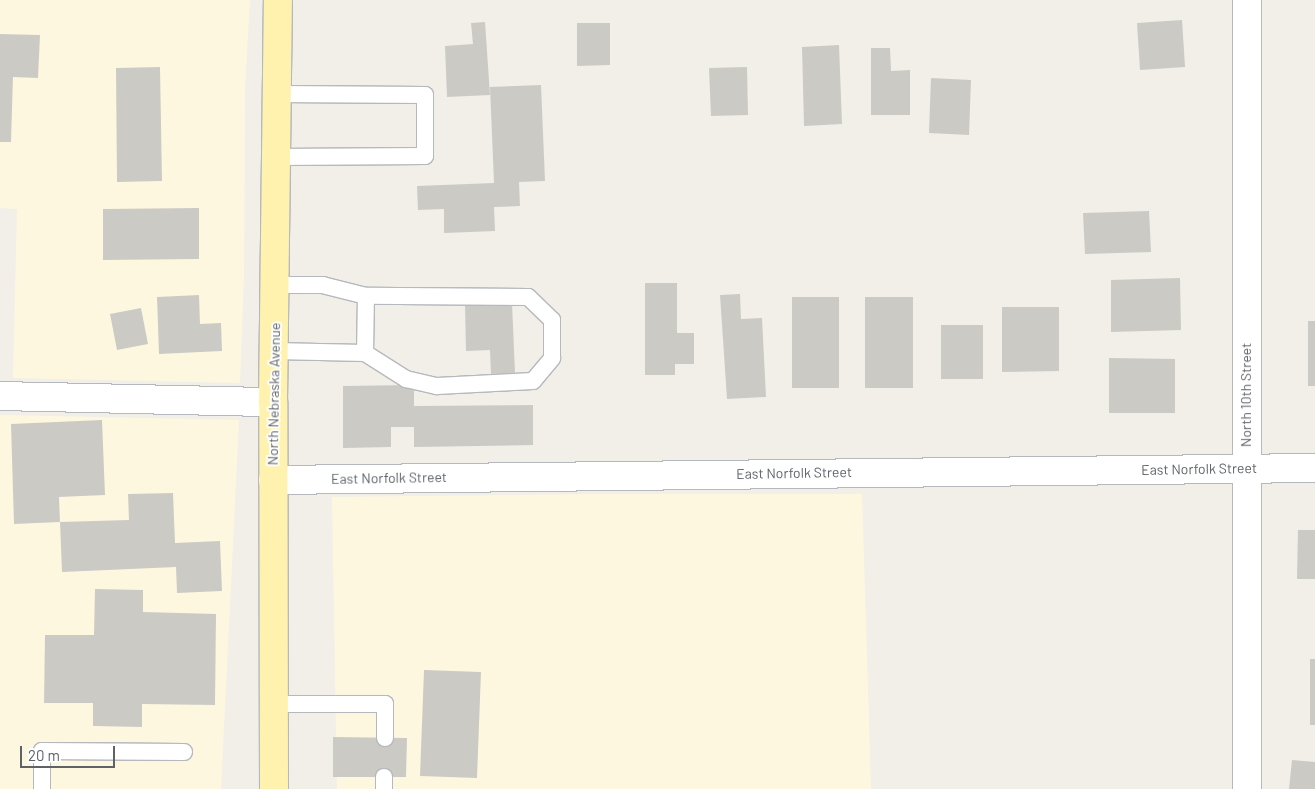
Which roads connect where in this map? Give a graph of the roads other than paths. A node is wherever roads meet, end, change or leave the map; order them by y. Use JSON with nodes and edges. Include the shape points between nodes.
{"nodes":[{"id":1,"x":278,"y":0,"type":"edge"},
{"id":2,"x":1247,"y":0,"type":"edge"},
{"id":3,"x":277,"y":94,"type":"junction"},
{"id":4,"x":276,"y":157,"type":"junction"},
{"id":5,"x":275,"y":285,"type":"junction"},
{"id":6,"x":366,"y":296,"type":"junction"},
{"id":7,"x":274,"y":352,"type":"junction"},
{"id":8,"x":365,"y":352,"type":"junction"},
{"id":9,"x":0,"y":396,"type":"edge"},
{"id":10,"x":273,"y":402,"type":"junction"},
{"id":11,"x":1246,"y":468,"type":"junction"},
{"id":12,"x":1315,"y":468,"type":"edge"},
{"id":13,"x":273,"y":480,"type":"junction"},
{"id":14,"x":274,"y":704,"type":"junction"},
{"id":15,"x":385,"y":738,"type":"dead end"},
{"id":16,"x":184,"y":752,"type":"dead end"},
{"id":17,"x":42,"y":789,"type":"edge"},
{"id":18,"x":274,"y":789,"type":"edge"},
{"id":19,"x":1246,"y":789,"type":"edge"}],
"edges":[{"from":1,"to":3,"type":"main road","name":"North Nebraska Avenue"},
{"from":2,"to":11,"type":"street","name":"North 10th Street"},
{"from":3,"to":4,"type":"main road","name":"North Nebraska Avenue"},
{"from":3,"to":4,"type":"lane","via":[[424,95],[425,156]]},
{"from":4,"to":5,"type":"main road","name":"North Nebraska Avenue"},
{"from":5,"to":6,"type":"lane","via":[[323,285]]},
{"from":5,"to":7,"type":"main road","name":"North Nebraska Avenue"},
{"from":6,"to":8,"type":"lane"},
{"from":6,"to":8,"type":"lane","via":[[528,297],[552,320],[552,358],[533,381],[437,386],[406,379]]},
{"from":7,"to":8,"type":"lane"},
{"from":7,"to":10,"type":"main road","name":"North Nebraska Avenue"},
{"from":9,"to":10,"type":"street"},
{"from":10,"to":13,"type":"main road","name":"North Nebraska Avenue"},
{"from":11,"to":12,"type":"street","name":"East Norfolk Street"},
{"from":11,"to":13,"type":"street","name":"East Norfolk Street"},
{"from":11,"to":19,"type":"street","name":"North 10th Street"},
{"from":13,"to":14,"type":"main road","name":"North Nebraska Avenue"},
{"from":14,"to":15,"type":"lane","via":[[385,704]]},
{"from":14,"to":18,"type":"main road","name":"North Nebraska Avenue"},
{"from":16,"to":17,"type":"lane","via":[[42,751]]}]}
